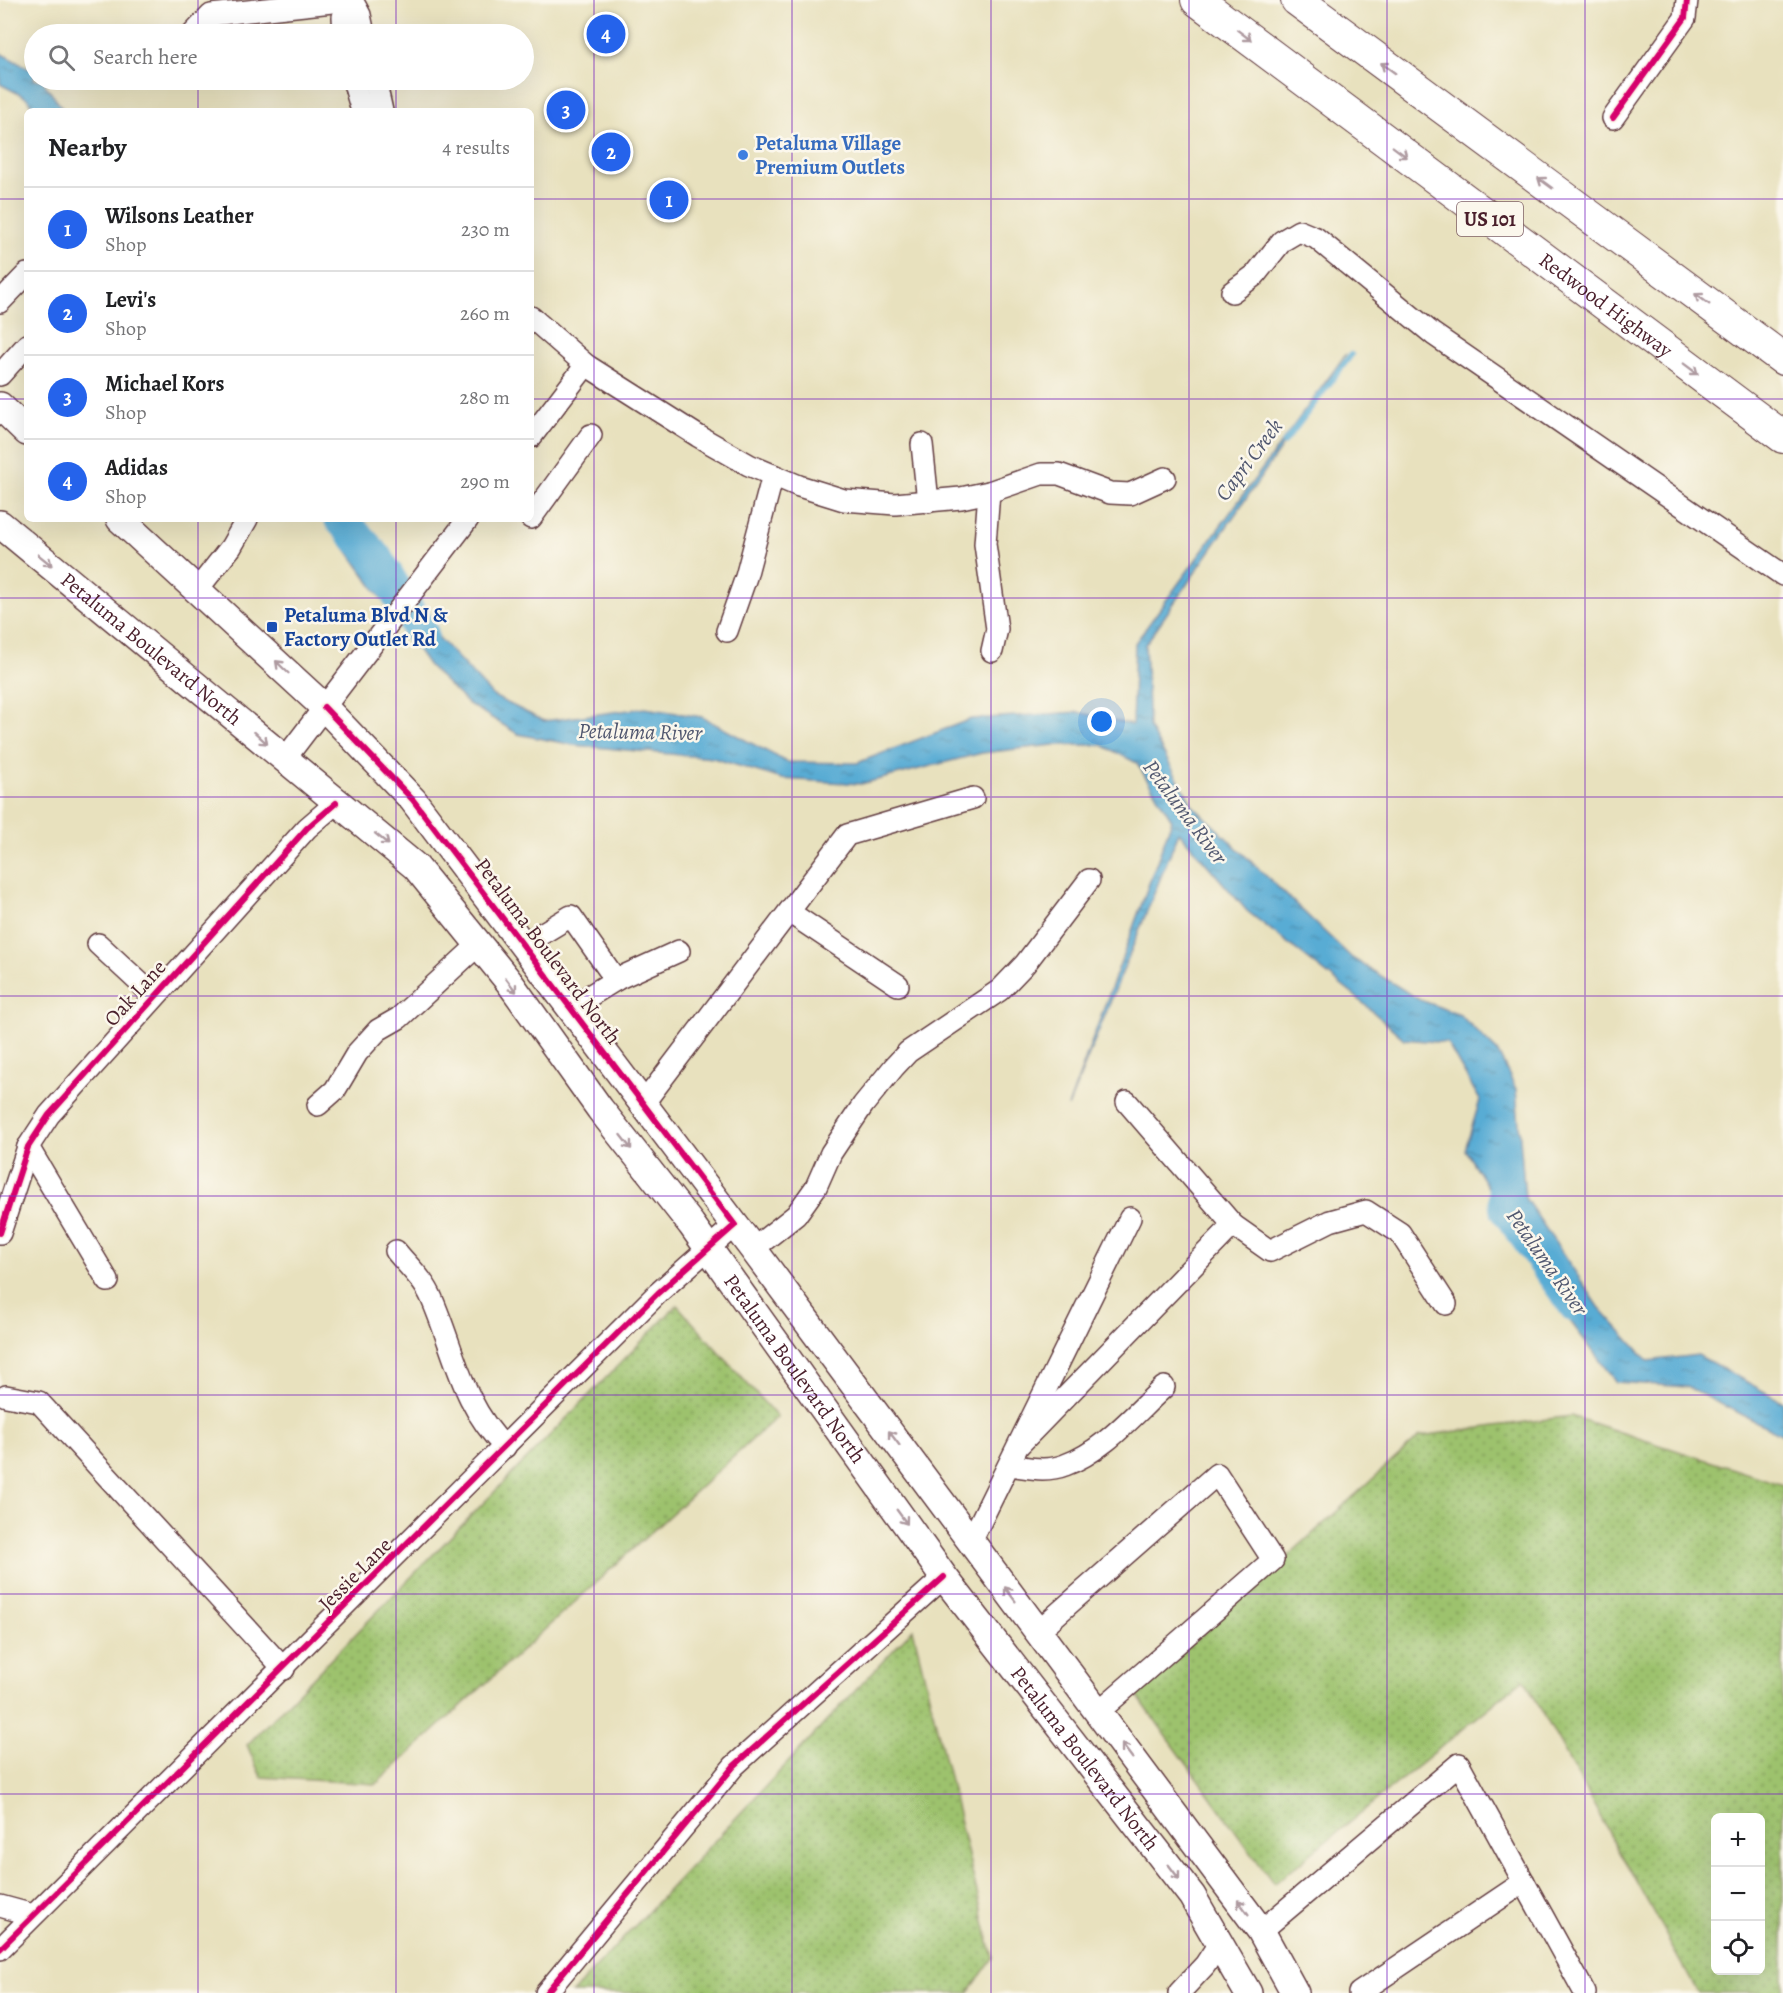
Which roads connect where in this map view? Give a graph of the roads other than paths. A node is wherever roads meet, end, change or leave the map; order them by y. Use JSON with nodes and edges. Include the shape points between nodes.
{"nodes":[{"id":1,"x":351,"y":0,"type":"edge"},
{"id":2,"x":1197,"y":0,"type":"edge"},
{"id":3,"x":1297,"y":0,"type":"edge"},
{"id":4,"x":1687,"y":0,"type":"edge"},
{"id":5,"x":202,"y":24,"type":"edge"},
{"id":6,"x":343,"y":24,"type":"edge"},
{"id":7,"x":362,"y":24,"type":"edge"},
{"id":8,"x":356,"y":90,"type":"edge"},
{"id":9,"x":377,"y":90,"type":"edge"},
{"id":10,"x":361,"y":108,"type":"edge"},
{"id":11,"x":381,"y":108,"type":"edge"},
{"id":12,"x":1613,"y":118,"type":"dead end"},
{"id":13,"x":24,"y":277,"type":"edge"},
{"id":14,"x":1232,"y":292,"type":"dead end"},
{"id":15,"x":0,"y":302,"type":"edge"},
{"id":16,"x":534,"y":320,"type":"edge"},
{"id":17,"x":24,"y":348,"type":"edge"},
{"id":18,"x":1783,"y":359,"type":"edge"},
{"id":19,"x":586,"y":365,"type":"junction"},
{"id":20,"x":0,"y":375,"type":"edge"},
{"id":21,"x":0,"y":406,"type":"edge"},
{"id":22,"x":24,"y":429,"type":"edge"},
{"id":23,"x":534,"y":433,"type":"edge"},
{"id":24,"x":591,"y":435,"type":"dead end"},
{"id":25,"x":1783,"y":437,"type":"edge"},
{"id":26,"x":922,"y":444,"type":"dead end"},
{"id":27,"x":773,"y":475,"type":"junction"},
{"id":28,"x":1165,"y":478,"type":"dead end"},
{"id":29,"x":989,"y":492,"type":"junction"},
{"id":30,"x":928,"y":502,"type":"junction"},
{"id":31,"x":534,"y":514,"type":"edge"},
{"id":32,"x":123,"y":522,"type":"edge"},
{"id":33,"x":245,"y":522,"type":"edge"},
{"id":34,"x":466,"y":522,"type":"edge"},
{"id":35,"x":0,"y":524,"type":"edge"},
{"id":36,"x":1783,"y":575,"type":"edge"},
{"id":37,"x":197,"y":590,"type":"junction"},
{"id":38,"x":727,"y":631,"type":"dead end"},
{"id":39,"x":992,"y":651,"type":"dead end"},
{"id":40,"x":324,"y":707,"type":"junction"},
{"id":41,"x":284,"y":760,"type":"junction"},
{"id":42,"x":973,"y":798,"type":"dead end"},
{"id":43,"x":336,"y":803,"type":"junction"},
{"id":44,"x":1089,"y":880,"type":"dead end"},
{"id":45,"x":789,"y":912,"type":"junction"},
{"id":46,"x":98,"y":944,"type":"dead end"},
{"id":47,"x":478,"y":945,"type":"junction"},
{"id":48,"x":523,"y":945,"type":"junction"},
{"id":49,"x":678,"y":951,"type":"dead end"},
{"id":50,"x":615,"y":980,"type":"junction"},
{"id":51,"x":898,"y":985,"type":"dead end"},
{"id":52,"x":154,"y":996,"type":"junction"},
{"id":53,"x":570,"y":1008,"type":"junction"},
{"id":54,"x":1127,"y":1102,"type":"dead end"},
{"id":55,"x":643,"y":1104,"type":"junction"},
{"id":56,"x":318,"y":1105,"type":"dead end"},
{"id":57,"x":28,"y":1147,"type":"junction"},
{"id":58,"x":1130,"y":1218,"type":"dead end"},
{"id":59,"x":735,"y":1225,"type":"junction"},
{"id":60,"x":1233,"y":1225,"type":"junction"},
{"id":61,"x":0,"y":1233,"type":"edge"},
{"id":62,"x":708,"y":1248,"type":"junction"},
{"id":63,"x":753,"y":1250,"type":"junction"},
{"id":64,"x":396,"y":1251,"type":"dead end"},
{"id":65,"x":108,"y":1281,"type":"dead end"},
{"id":66,"x":1446,"y":1304,"type":"dead end"},
{"id":67,"x":1164,"y":1387,"type":"dead end"},
{"id":68,"x":6,"y":1396,"type":"dead end"},
{"id":69,"x":1020,"y":1444,"type":"junction"},
{"id":70,"x":505,"y":1447,"type":"junction"},
{"id":71,"x":1010,"y":1465,"type":"junction"},
{"id":72,"x":971,"y":1541,"type":"junction"},
{"id":73,"x":944,"y":1576,"type":"junction"},
{"id":74,"x":1038,"y":1631,"type":"junction"},
{"id":75,"x":284,"y":1669,"type":"junction"},
{"id":76,"x":1098,"y":1712,"type":"junction"},
{"id":77,"x":1524,"y":1882,"type":"junction"},
{"id":78,"x":0,"y":1906,"type":"edge"},
{"id":79,"x":33,"y":1915,"type":"junction"},
{"id":80,"x":1261,"y":1931,"type":"junction"},
{"id":81,"x":1220,"y":1942,"type":"junction"},
{"id":82,"x":0,"y":1948,"type":"edge"},
{"id":83,"x":546,"y":1993,"type":"edge"},
{"id":84,"x":1179,"y":1993,"type":"edge"},
{"id":85,"x":1248,"y":1993,"type":"edge"},
{"id":86,"x":1295,"y":1993,"type":"edge"},
{"id":87,"x":1359,"y":1993,"type":"edge"},
{"id":88,"x":1585,"y":1993,"type":"edge"}],
"edges":[{"from":1,"to":5,"type":"street","via":[[211,15]]},
{"from":1,"to":6,"type":"street"},
{"from":1,"to":7,"type":"street"},
{"from":2,"to":25,"type":"highway","name":"Redwood Highway","number":"US 101","one_way":true},
{"from":18,"to":3,"type":"highway","number":"US 101","one_way":true},
{"from":4,"to":12,"type":"street","via":[[1685,18]]},
{"from":8,"to":10,"type":"street"},
{"from":9,"to":11,"type":"street"},
{"from":13,"to":15,"type":"street"},
{"from":14,"to":36,"type":"street","via":[[1255,275],[1282,241],[1299,231],[1316,238],[1433,334]]},
{"from":16,"to":19,"type":"street"},
{"from":17,"to":20,"type":"street"},
{"from":19,"to":23,"type":"street"},
{"from":19,"to":27,"type":"street","via":[[698,436]]},
{"from":21,"to":22,"type":"main road"},
{"from":24,"to":31,"type":"street"},
{"from":26,"to":30,"type":"street"},
{"from":27,"to":30,"type":"street","via":[[844,500]]},
{"from":27,"to":38,"type":"street","via":[[746,578]]},
{"from":28,"to":29,"type":"street","via":[[1130,494],[1110,493],[1059,474],[1041,474]]},
{"from":29,"to":30,"type":"street"},
{"from":29,"to":39,"type":"street","via":[[985,544],[997,629]]},
{"from":32,"to":37,"type":"main road","name":"Petaluma Boulevard North"},
{"from":33,"to":37,"type":"street"},
{"from":34,"to":40,"type":"street"},
{"from":35,"to":41,"type":"main road","name":"Petaluma Boulevard North","one_way":true,"via":[[255,732]]},
{"from":40,"to":37,"type":"main road","name":"Petaluma Boulevard North","one_way":true},
{"from":40,"to":41,"type":"street"},
{"from":40,"to":48,"type":"main road","name":"Petaluma Boulevard North","via":[[413,800]]},
{"from":41,"to":43,"type":"main road","name":"Petaluma Boulevard North"},
{"from":42,"to":45,"type":"street","via":[[847,835]]},
{"from":43,"to":47,"type":"main road","name":"Petaluma Boulevard North","one_way":true,"via":[[416,867]]},
{"from":43,"to":52,"type":"street","name":"Oak Lane","via":[[307,828]]},
{"from":44,"to":63,"type":"street","via":[[1025,964],[1000,990],[908,1052],[894,1067],[862,1105],[796,1215]]},
{"from":45,"to":51,"type":"street"},
{"from":45,"to":55,"type":"street"},
{"from":46,"to":52,"type":"street"},
{"from":47,"to":56,"type":"street","via":[[399,1018],[378,1030],[357,1053],[335,1090]]},
{"from":47,"to":62,"type":"main road","name":"Petaluma Boulevard North","one_way":true},
{"from":48,"to":50,"type":"street","via":[[571,916]]},
{"from":48,"to":53,"type":"main road","name":"Petaluma Boulevard North"},
{"from":49,"to":50,"type":"street"},
{"from":50,"to":53,"type":"street"},
{"from":52,"to":57,"type":"street","name":"Oak Lane","via":[[49,1115]]},
{"from":53,"to":55,"type":"main road","name":"Petaluma Boulevard North"},
{"from":54,"to":60,"type":"street"},
{"from":55,"to":59,"type":"main road","name":"Petaluma Boulevard North"},
{"from":57,"to":61,"type":"street","name":"Oak Lane"},
{"from":57,"to":65,"type":"street"},
{"from":58,"to":69,"type":"street"},
{"from":59,"to":62,"type":"street","name":"Jessie Lane"},
{"from":59,"to":63,"type":"main road","name":"Petaluma Boulevard North"},
{"from":60,"to":66,"type":"street","via":[[1270,1251],[1330,1221],[1366,1211],[1400,1233]]},
{"from":60,"to":69,"type":"street"},
{"from":62,"to":70,"type":"street","name":"Jessie Lane"},
{"from":62,"to":73,"type":"main road","name":"Petaluma Boulevard North","one_way":true},
{"from":72,"to":63,"type":"main road","name":"Petaluma Boulevard North","one_way":true},
{"from":64,"to":70,"type":"street","via":[[432,1297],[468,1394],[491,1433]]},
{"from":67,"to":71,"type":"street","via":[[1105,1441],[1065,1466],[1037,1469]]},
{"from":68,"to":75,"type":"street","via":[[39,1402]]},
{"from":69,"to":71,"type":"street"},
{"from":70,"to":75,"type":"street","name":"Jessie Lane"},
{"from":71,"to":72,"type":"street"},
{"from":74,"to":72,"type":"main road","name":"Petaluma Boulevard North","one_way":true},
{"from":73,"to":81,"type":"main road","name":"Petaluma Boulevard North","one_way":true,"via":[[1185,1887]]},
{"from":73,"to":83,"type":"street","via":[[734,1766]]},
{"from":74,"to":76,"type":"main road","name":"Petaluma Boulevard North"},
{"from":74,"to":76,"type":"street","via":[[1217,1474],[1273,1560]]},
{"from":75,"to":79,"type":"street","name":"Jessie Lane"},
{"from":80,"to":76,"type":"main road","name":"Petaluma Boulevard North","one_way":true},
{"from":77,"to":80,"type":"street","via":[[1459,1764]]},
{"from":77,"to":87,"type":"street"},
{"from":77,"to":88,"type":"street"},
{"from":78,"to":79,"type":"street"},
{"from":79,"to":82,"type":"street","name":"Jessie Lane"},
{"from":80,"to":86,"type":"main road","name":"Petaluma Boulevard North"},
{"from":81,"to":84,"type":"street"},
{"from":81,"to":85,"type":"main road","name":"Petaluma Boulevard North"}]}
